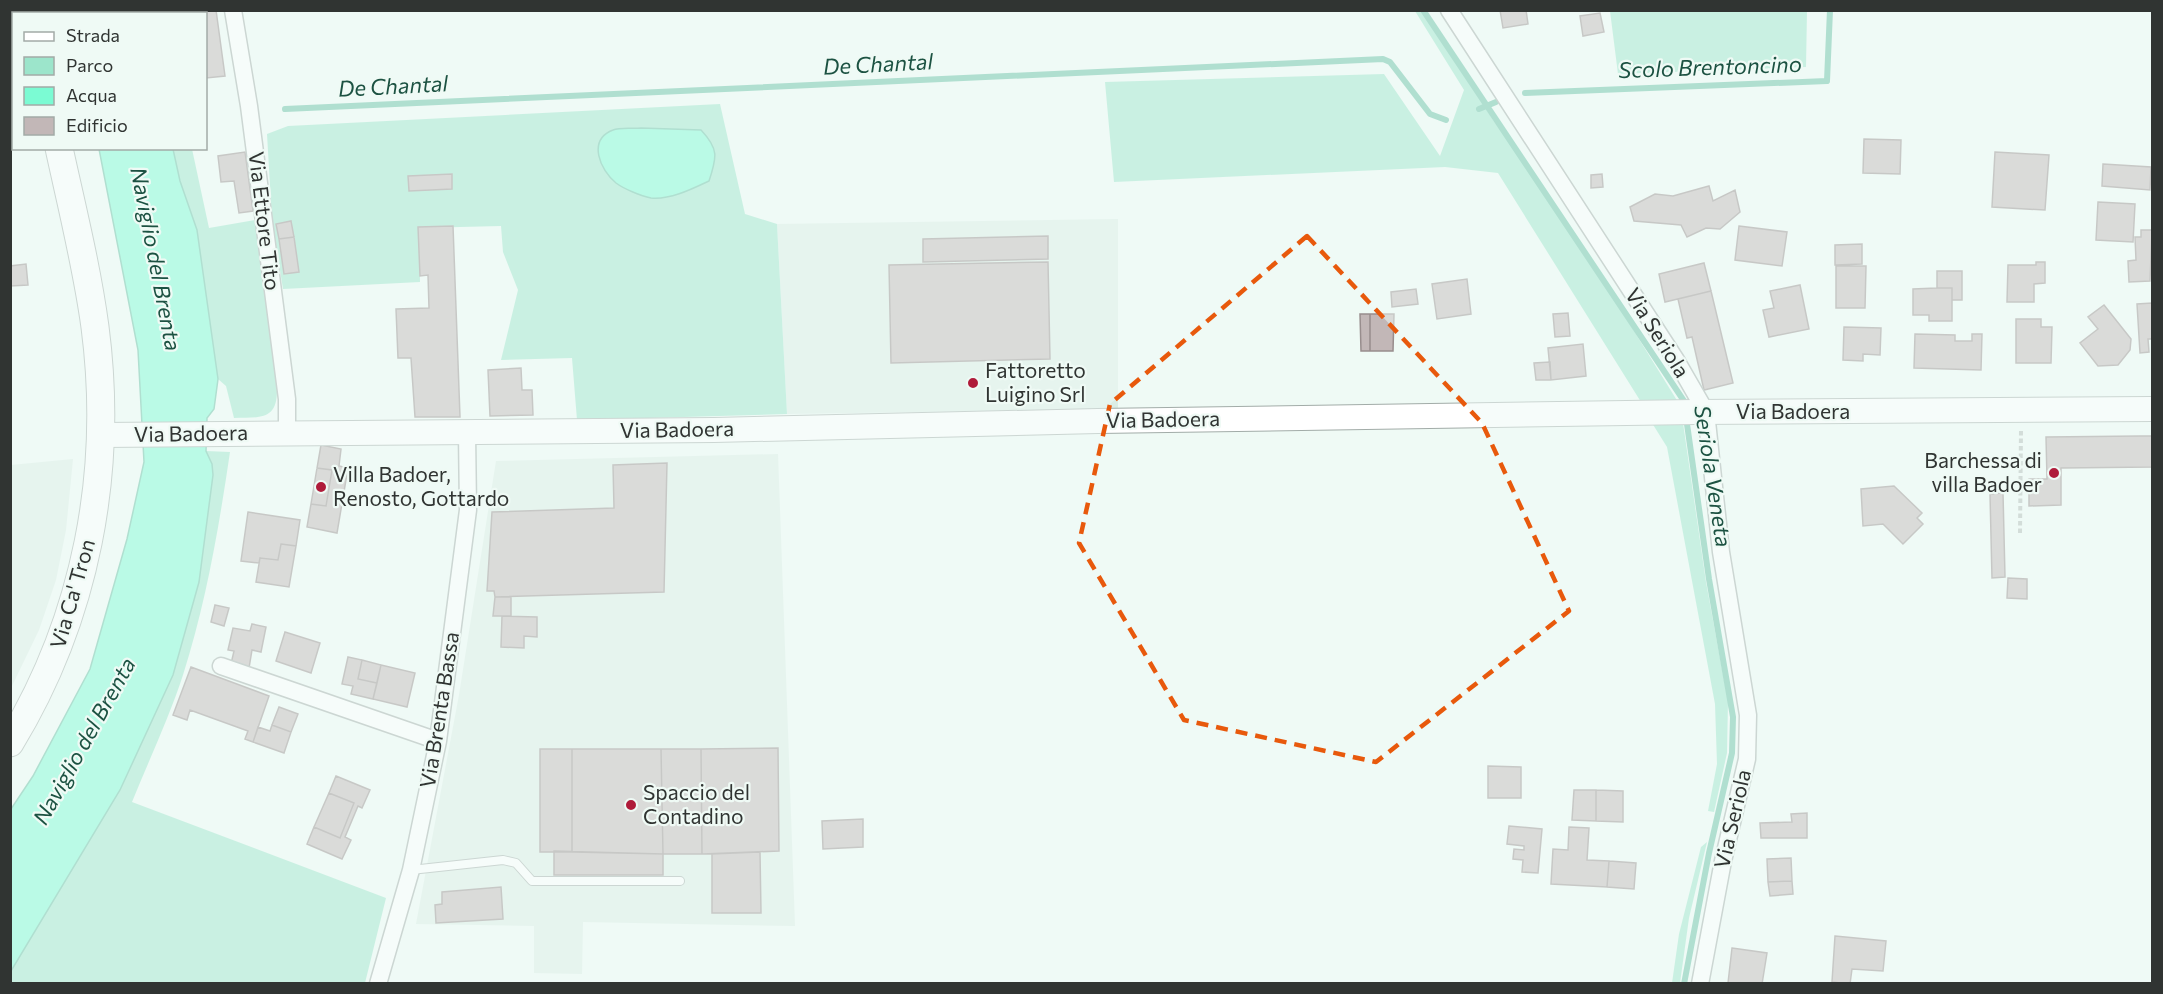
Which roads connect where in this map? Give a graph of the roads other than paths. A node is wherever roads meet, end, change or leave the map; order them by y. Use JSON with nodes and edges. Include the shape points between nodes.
{"nodes":[{"id":1,"x":233,"y":10,"type":"edge"},
{"id":2,"x":1449,"y":10,"type":"edge"},
{"id":3,"x":59,"y":150,"type":"edge"},
{"id":4,"x":2152,"y":410,"type":"edge"},
{"id":5,"x":1693,"y":412,"type":"junction"},
{"id":6,"x":467,"y":432,"type":"junction"},
{"id":7,"x":287,"y":433,"type":"junction"},
{"id":8,"x":101,"y":435,"type":"junction"},
{"id":9,"x":221,"y":666,"type":"dead end"},
{"id":10,"x":438,"y":741,"type":"junction"},
{"id":11,"x":10,"y":743,"type":"edge"},
{"id":12,"x":411,"y":870,"type":"junction"},
{"id":13,"x":680,"y":881,"type":"dead end"},
{"id":14,"x":378,"y":984,"type":"edge"},
{"id":15,"x":1700,"y":984,"type":"edge"}],
"edges":[{"from":1,"to":7,"type":"street","name":"Via Ettore Tito","via":[[252,129]]},
{"from":2,"to":5,"type":"street","name":"Via Seriola","via":[[1676,360]]},
{"from":3,"to":8,"type":"main road","name":"Via Ca' Tron","via":[[95,329]]},
{"from":4,"to":5,"type":"main road","name":"Via Badoera"},
{"from":5,"to":6,"type":"main road","name":"Via Badoera"},
{"from":5,"to":15,"type":"street","name":"Via Seriola","via":[[1746,689],[1748,739],[1741,792],[1723,861]]},
{"from":6,"to":7,"type":"main road","name":"Via Badoera"},
{"from":6,"to":10,"type":"street","name":"Via Brenta Bassa","via":[[468,510]]},
{"from":7,"to":8,"type":"main road","name":"Via Badoera"},
{"from":8,"to":11,"type":"main road","name":"Via Ca' Tron","via":[[92,524],[81,579],[54,659]]},
{"from":9,"to":10,"type":"street"},
{"from":10,"to":12,"type":"street","name":"Via Brenta Bassa"},
{"from":12,"to":13,"type":"lane","via":[[503,860],[516,862],[532,881]]},
{"from":12,"to":14,"type":"street","name":"Via Brenta Bassa"}]}
